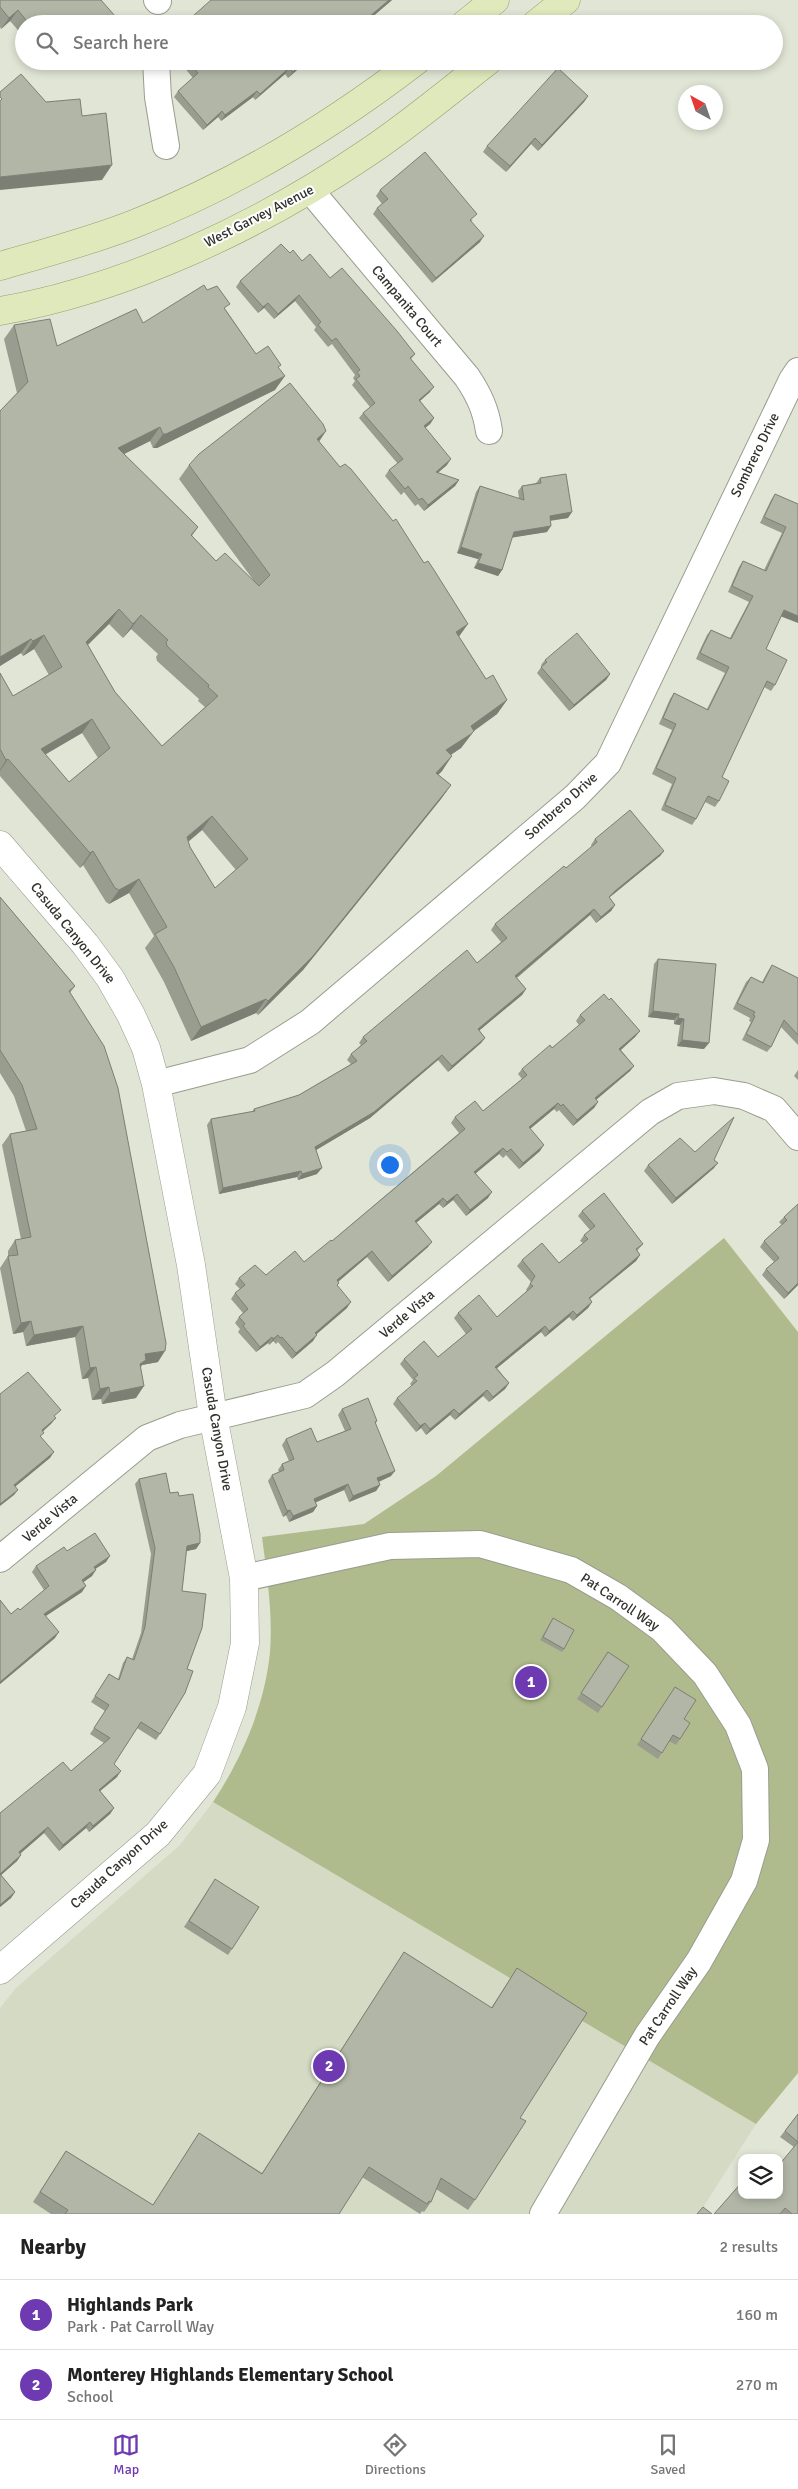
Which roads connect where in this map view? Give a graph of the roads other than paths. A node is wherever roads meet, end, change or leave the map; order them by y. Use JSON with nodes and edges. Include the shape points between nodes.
{"nodes":[{"id":1,"x":495,"y":0,"type":"edge"},
{"id":2,"x":566,"y":0,"type":"edge"},
{"id":3,"x":476,"y":15,"type":"edge"},
{"id":4,"x":547,"y":15,"type":"edge"},
{"id":5,"x":156,"y":70,"type":"edge"},
{"id":6,"x":403,"y":70,"type":"edge"},
{"id":7,"x":476,"y":70,"type":"edge"},
{"id":8,"x":166,"y":146,"type":"dead end"},
{"id":9,"x":310,"y":190,"type":"junction"},
{"id":10,"x":0,"y":266,"type":"edge"},
{"id":11,"x":0,"y":312,"type":"edge"},
{"id":12,"x":798,"y":371,"type":"edge"},
{"id":13,"x":489,"y":431,"type":"dead end"},
{"id":14,"x":0,"y":844,"type":"edge"},
{"id":15,"x":156,"y":1084,"type":"junction"},
{"id":16,"x":798,"y":1137,"type":"edge"},
{"id":17,"x":213,"y":1416,"type":"junction"},
{"id":18,"x":0,"y":1559,"type":"edge"},
{"id":19,"x":244,"y":1578,"type":"junction"},
{"id":20,"x":0,"y":1970,"type":"edge"},
{"id":21,"x":542,"y":2214,"type":"edge"}],
"edges":[{"from":1,"to":3,"type":"main road"},
{"from":2,"to":4,"type":"main road"},
{"from":5,"to":8,"type":"street"},
{"from":6,"to":10,"type":"main road","via":[[310,135],[206,193],[132,225]]},
{"from":7,"to":9,"type":"main road","name":"West Garvey Avenue","via":[[397,132]]},
{"from":9,"to":11,"type":"main road","name":"West Garvey Avenue","via":[[246,225],[162,262],[70,294]]},
{"from":9,"to":13,"type":"street","name":"Campanita Court","via":[[467,377],[487,414]]},
{"from":12,"to":15,"type":"street","name":"Sombrero Drive","via":[[608,763],[575,796],[310,1022],[250,1060]]},
{"from":14,"to":15,"type":"street","name":"Casuda Canyon Drive","via":[[110,978],[146,1048]]},
{"from":15,"to":17,"type":"street","name":"Casuda Canyon Drive","via":[[191,1265]]},
{"from":16,"to":17,"type":"street","name":"Verde Vista","via":[[774,1110],[744,1096],[714,1091],[678,1096],[650,1112],[335,1374],[305,1395]]},
{"from":17,"to":18,"type":"street","name":"Verde Vista","via":[[147,1438]]},
{"from":17,"to":19,"type":"street","name":"Casuda Canyon Drive"},
{"from":19,"to":20,"type":"street","name":"Casuda Canyon Drive","via":[[245,1643],[232,1707],[208,1774],[158,1834]]},
{"from":19,"to":21,"type":"street","name":"Pat Carroll Way","via":[[390,1546],[480,1544],[571,1570],[618,1597],[662,1629],[705,1674],[738,1725],[755,1769],[756,1840],[744,1881],[699,1961],[647,2036]]}]}
